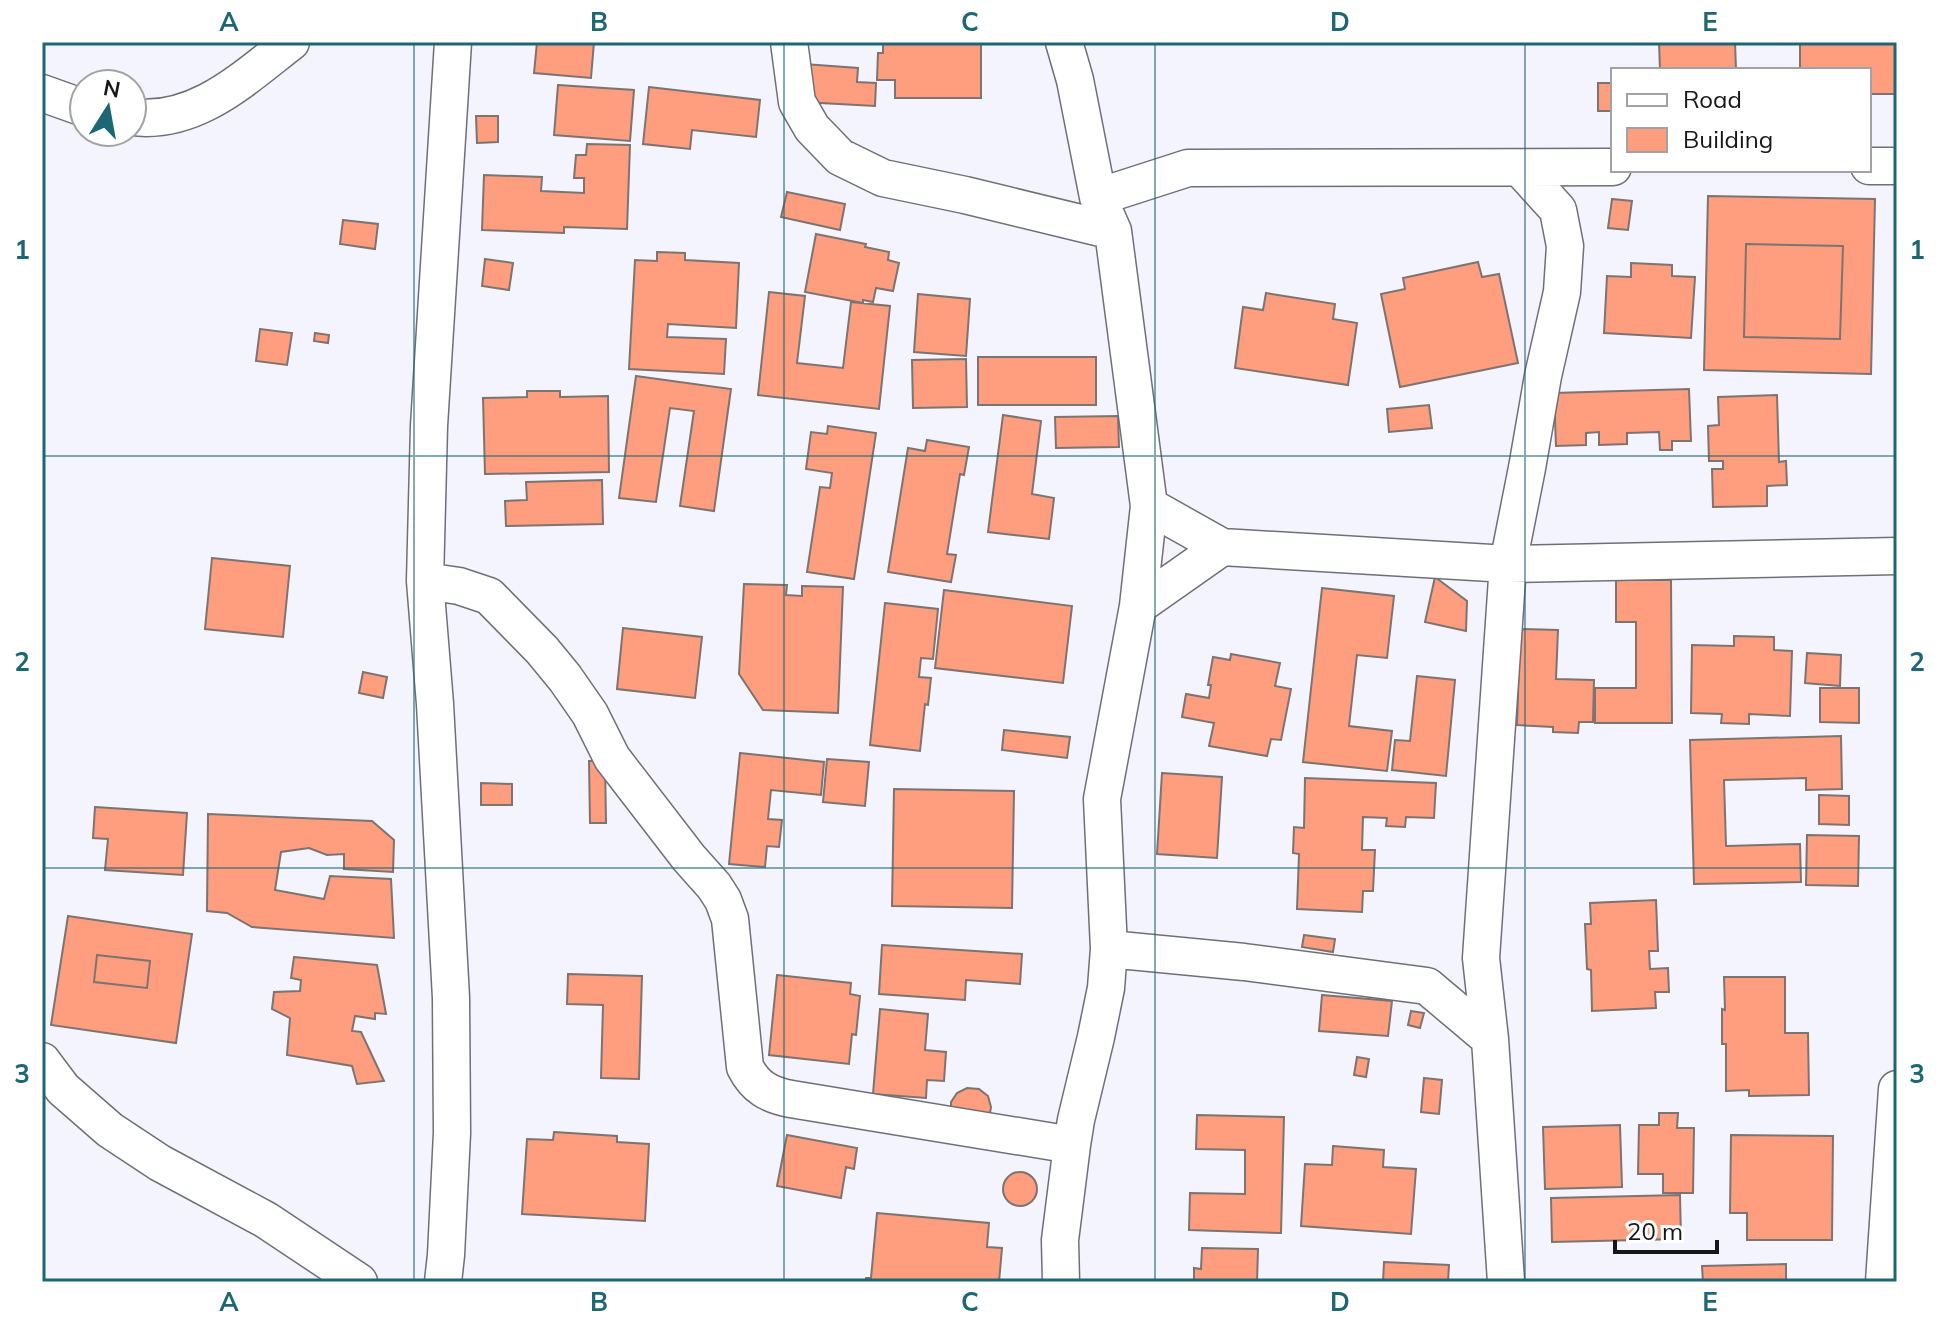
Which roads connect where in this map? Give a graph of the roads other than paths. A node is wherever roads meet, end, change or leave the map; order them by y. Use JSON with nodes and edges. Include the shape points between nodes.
{"nodes":[{"id":1,"x":291,"y":42,"type":"edge"},
{"id":2,"x":453,"y":42,"type":"edge"},
{"id":3,"x":789,"y":42,"type":"edge"},
{"id":4,"x":1064,"y":42,"type":"edge"},
{"id":5,"x":42,"y":93,"type":"edge"},
{"id":6,"x":68,"y":102,"type":"edge"},
{"id":7,"x":148,"y":117,"type":"edge"},
{"id":8,"x":1871,"y":166,"type":"edge"},
{"id":9,"x":1897,"y":166,"type":"edge"},
{"id":10,"x":1611,"y":167,"type":"edge"},
{"id":11,"x":1520,"y":168,"type":"junction"},
{"id":12,"x":1098,"y":197,"type":"junction"},
{"id":13,"x":1113,"y":231,"type":"junction"},
{"id":14,"x":1149,"y":506,"type":"junction"},
{"id":15,"x":1222,"y":547,"type":"junction"},
{"id":16,"x":1897,"y":556,"type":"edge"},
{"id":17,"x":1508,"y":564,"type":"junction"},
{"id":18,"x":425,"y":581,"type":"junction"},
{"id":19,"x":1138,"y":606,"type":"junction"},
{"id":20,"x":1109,"y":949,"type":"junction"},
{"id":21,"x":1481,"y":958,"type":"junction"},
{"id":22,"x":1427,"y":986,"type":"junction"},
{"id":23,"x":1490,"y":1039,"type":"junction"},
{"id":24,"x":42,"y":1061,"type":"edge"},
{"id":25,"x":1897,"y":1089,"type":"edge"},
{"id":26,"x":1072,"y":1145,"type":"junction"},
{"id":27,"x":359,"y":1282,"type":"edge"},
{"id":28,"x":443,"y":1282,"type":"edge"},
{"id":29,"x":1061,"y":1282,"type":"edge"},
{"id":30,"x":1506,"y":1282,"type":"edge"},
{"id":31,"x":1884,"y":1282,"type":"edge"}],
"edges":[{"from":1,"to":7,"type":"street","via":[[228,91],[191,111]]},
{"from":2,"to":18,"type":"street","via":[[429,426]]},
{"from":3,"to":13,"type":"street","via":[[797,102],[812,128],[840,157],[883,178]]},
{"from":4,"to":12,"type":"street"},
{"from":5,"to":6,"type":"street"},
{"from":8,"to":9,"type":"street"},
{"from":10,"to":11,"type":"street"},
{"from":11,"to":12,"type":"street","via":[[1188,168]]},
{"from":11,"to":17,"type":"street","via":[[1558,210],[1565,246],[1562,292]]},
{"from":12,"to":13,"type":"street"},
{"from":13,"to":14,"type":"street"},
{"from":14,"to":15,"type":"street"},
{"from":14,"to":19,"type":"street"},
{"from":15,"to":17,"type":"street"},
{"from":15,"to":19,"type":"street"},
{"from":16,"to":17,"type":"street"},
{"from":17,"to":21,"type":"street"},
{"from":18,"to":26,"type":"street","via":[[489,596],[542,650],[590,714],[612,758],[714,886],[730,919],[745,1067],[762,1089],[774,1096]]},
{"from":18,"to":28,"type":"street","via":[[451,998],[452,1133]]},
{"from":19,"to":20,"type":"street","via":[[1102,799]]},
{"from":20,"to":22,"type":"street"},
{"from":20,"to":26,"type":"street","via":[[1106,988]]},
{"from":21,"to":22,"type":"street"},
{"from":21,"to":23,"type":"street"},
{"from":22,"to":23,"type":"street"},
{"from":23,"to":30,"type":"street"},
{"from":24,"to":27,"type":"street","via":[[63,1089],[110,1130],[266,1220]]},
{"from":25,"to":31,"type":"street"},
{"from":26,"to":29,"type":"street","via":[[1060,1240]]}]}
